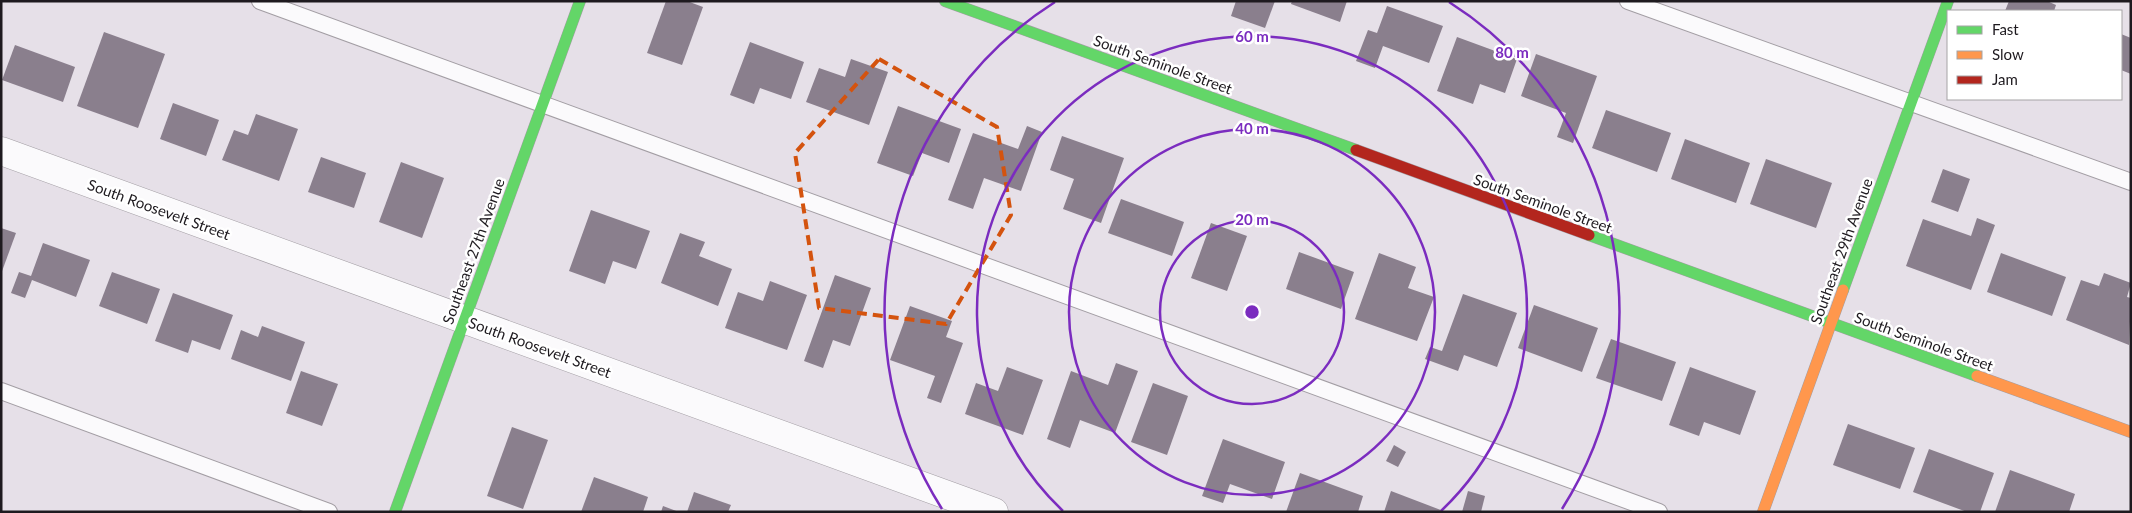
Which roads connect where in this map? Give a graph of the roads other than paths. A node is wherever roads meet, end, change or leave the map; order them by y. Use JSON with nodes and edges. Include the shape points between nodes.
{"nodes":[{"id":1,"x":260,"y":1,"type":"edge"},
{"id":2,"x":580,"y":1,"type":"edge"},
{"id":3,"x":946,"y":1,"type":"edge"},
{"id":4,"x":1628,"y":1,"type":"edge"},
{"id":5,"x":1948,"y":1,"type":"edge"},
{"id":6,"x":542,"y":104,"type":"junction"},
{"id":7,"x":1911,"y":104,"type":"junction"},
{"id":8,"x":1,"y":151,"type":"edge"},
{"id":9,"x":2131,"y":182,"type":"edge"},
{"id":10,"x":464,"y":320,"type":"junction"},
{"id":11,"x":1831,"y":324,"type":"junction"},
{"id":12,"x":1,"y":391,"type":"edge"},
{"id":13,"x":2131,"y":432,"type":"edge"},
{"id":14,"x":330,"y":512,"type":"edge"},
{"id":15,"x":395,"y":512,"type":"edge"},
{"id":16,"x":994,"y":512,"type":"edge"},
{"id":17,"x":1658,"y":512,"type":"edge"},
{"id":18,"x":1763,"y":512,"type":"edge"}],
"edges":[{"from":1,"to":6,"type":"lane"},
{"from":2,"to":6,"type":"street","name":"Southeast 27th Avenue"},
{"from":3,"to":11,"type":"street","name":"South Seminole Street"},
{"from":4,"to":7,"type":"lane"},
{"from":5,"to":7,"type":"street","name":"Southeast 29th Avenue"},
{"from":6,"to":10,"type":"street","name":"Southeast 27th Avenue"},
{"from":6,"to":17,"type":"lane"},
{"from":7,"to":9,"type":"lane"},
{"from":7,"to":11,"type":"street","name":"Southeast 29th Avenue"},
{"from":8,"to":10,"type":"street","name":"South Roosevelt Street"},
{"from":10,"to":15,"type":"street","name":"Southeast 27th Avenue"},
{"from":10,"to":16,"type":"street","name":"South Roosevelt Street"},
{"from":11,"to":13,"type":"street","name":"South Seminole Street"},
{"from":11,"to":18,"type":"street","name":"Southeast 29th Avenue"},
{"from":12,"to":14,"type":"lane"}]}
